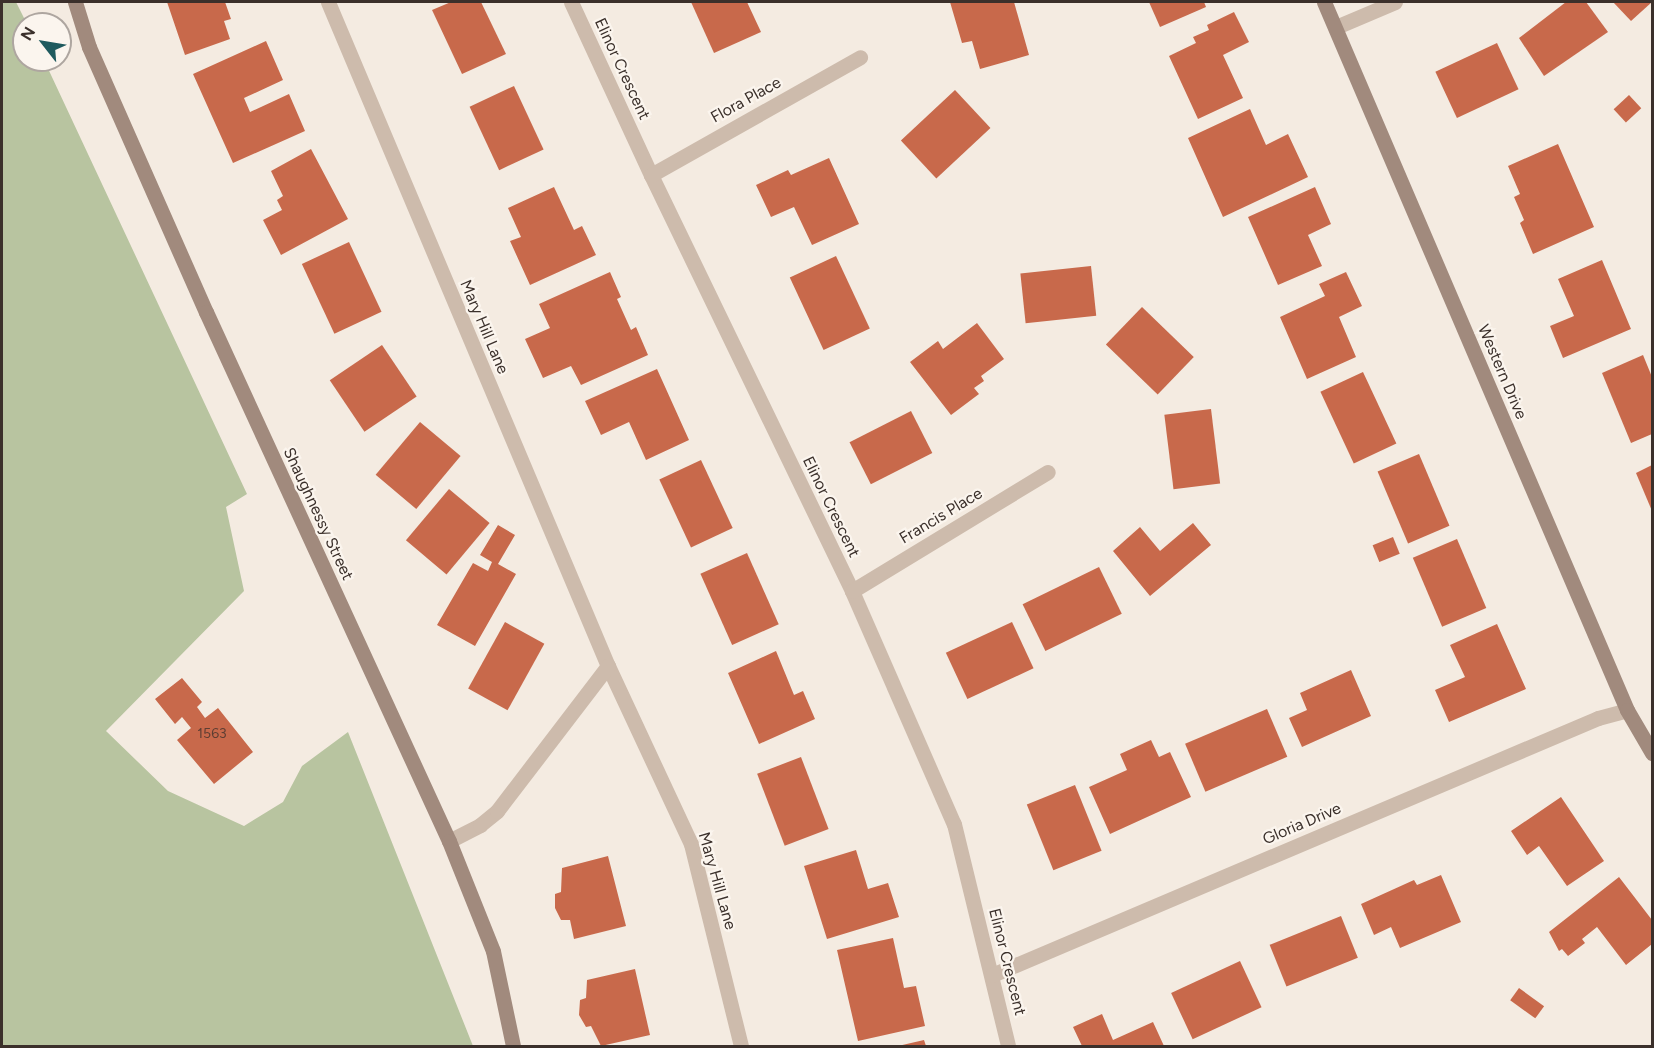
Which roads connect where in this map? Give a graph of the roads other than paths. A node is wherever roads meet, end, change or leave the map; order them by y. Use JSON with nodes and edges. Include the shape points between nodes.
{"nodes":[{"id":1,"x":75,"y":2,"type":"edge"},
{"id":2,"x":328,"y":2,"type":"edge"},
{"id":3,"x":571,"y":2,"type":"edge"},
{"id":4,"x":1324,"y":2,"type":"edge"},
{"id":5,"x":1395,"y":2,"type":"edge"},
{"id":6,"x":1336,"y":27,"type":"junction"},
{"id":7,"x":860,"y":57,"type":"dead end"},
{"id":8,"x":651,"y":175,"type":"junction"},
{"id":9,"x":1048,"y":472,"type":"dead end"},
{"id":10,"x":852,"y":591,"type":"junction"},
{"id":11,"x":608,"y":666,"type":"junction"},
{"id":12,"x":1627,"y":710,"type":"junction"},
{"id":13,"x":1653,"y":753,"type":"edge"},
{"id":14,"x":449,"y":841,"type":"junction"},
{"id":15,"x":992,"y":975,"type":"junction"},
{"id":16,"x":513,"y":1047,"type":"edge"},
{"id":17,"x":741,"y":1047,"type":"edge"},
{"id":18,"x":1008,"y":1047,"type":"edge"}],
"edges":[{"from":1,"to":14,"type":"main road","name":"Shaughnessy Street","via":[[89,47],[206,312]]},
{"from":2,"to":11,"type":"street","name":"Mary Hill Lane"},
{"from":3,"to":8,"type":"street","name":"Elinor Crescent"},
{"from":4,"to":6,"type":"main road","name":"Western Drive"},
{"from":5,"to":6,"type":"street"},
{"from":6,"to":12,"type":"main road","name":"Western Drive"},
{"from":7,"to":8,"type":"street","name":"Flora Place"},
{"from":8,"to":10,"type":"street","name":"Elinor Crescent"},
{"from":9,"to":10,"type":"street","name":"Francis Place"},
{"from":10,"to":15,"type":"street","name":"Elinor Crescent","via":[[954,824]]},
{"from":11,"to":14,"type":"street","via":[[498,812]]},
{"from":11,"to":17,"type":"street","name":"Mary Hill Lane","via":[[691,844]]},
{"from":12,"to":13,"type":"main road","name":"Western Drive"},
{"from":12,"to":15,"type":"street","name":"Gloria Drive","via":[[1598,718]]},
{"from":14,"to":16,"type":"main road","name":"Shaughnessy Street","via":[[493,951]]},
{"from":15,"to":18,"type":"street","name":"Elinor Crescent"}]}
